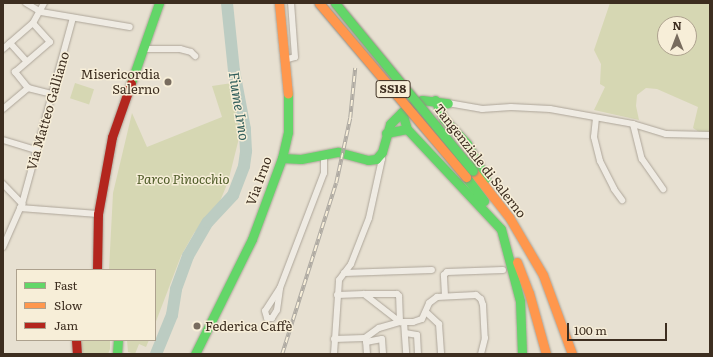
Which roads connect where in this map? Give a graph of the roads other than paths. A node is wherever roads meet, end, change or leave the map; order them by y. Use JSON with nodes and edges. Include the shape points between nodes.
{"nodes":[{"id":1,"x":26,"y":3,"type":"edge"},
{"id":2,"x":44,"y":3,"type":"edge"},
{"id":3,"x":159,"y":3,"type":"edge"},
{"id":4,"x":279,"y":3,"type":"edge"},
{"id":5,"x":291,"y":3,"type":"edge"},
{"id":6,"x":319,"y":3,"type":"edge"},
{"id":7,"x":335,"y":3,"type":"edge"},
{"id":8,"x":41,"y":12,"type":"junction"},
{"id":9,"x":73,"y":18,"type":"junction"},
{"id":10,"x":33,"y":23,"type":"junction"},
{"id":11,"x":130,"y":27,"type":"dead end"},
{"id":12,"x":10,"y":43,"type":"junction"},
{"id":13,"x":3,"y":49,"type":"edge"},
{"id":14,"x":144,"y":49,"type":"junction"},
{"id":15,"x":194,"y":56,"type":"dead end"},
{"id":16,"x":284,"y":60,"type":"junction"},
{"id":17,"x":26,"y":62,"type":"junction"},
{"id":18,"x":28,"y":88,"type":"junction"},
{"id":19,"x":52,"y":94,"type":"junction"},
{"id":20,"x":435,"y":100,"type":"junction"},
{"id":21,"x":448,"y":103,"type":"junction"},
{"id":22,"x":3,"y":109,"type":"edge"},
{"id":23,"x":402,"y":112,"type":"junction"},
{"id":24,"x":442,"y":115,"type":"junction"},
{"id":25,"x":596,"y":118,"type":"junction"},
{"id":26,"x":633,"y":124,"type":"junction"},
{"id":27,"x":407,"y":129,"type":"junction"},
{"id":28,"x":386,"y":133,"type":"junction"},
{"id":29,"x":710,"y":135,"type":"edge"},
{"id":30,"x":3,"y":140,"type":"edge"},
{"id":31,"x":36,"y":150,"type":"junction"},
{"id":32,"x":324,"y":156,"type":"junction"},
{"id":33,"x":380,"y":156,"type":"junction"},
{"id":34,"x":282,"y":158,"type":"junction"},
{"id":35,"x":3,"y":184,"type":"edge"},
{"id":36,"x":663,"y":189,"type":"dead end"},
{"id":37,"x":622,"y":200,"type":"dead end"},
{"id":38,"x":21,"y":206,"type":"junction"},
{"id":39,"x":98,"y":214,"type":"junction"},
{"id":40,"x":501,"y":230,"type":"junction"},
{"id":41,"x":521,"y":236,"type":"junction"},
{"id":42,"x":3,"y":247,"type":"edge"},
{"id":43,"x":97,"y":269,"type":"edge"},
{"id":44,"x":432,"y":270,"type":"dead end"},
{"id":45,"x":503,"y":270,"type":"dead end"},
{"id":46,"x":344,"y":273,"type":"junction"},
{"id":47,"x":280,"y":288,"type":"dead end"},
{"id":48,"x":364,"y":294,"type":"junction"},
{"id":49,"x":337,"y":295,"type":"junction"},
{"id":50,"x":445,"y":296,"type":"junction"},
{"id":51,"x":426,"y":312,"type":"junction"},
{"id":52,"x":402,"y":322,"type":"junction"},
{"id":53,"x":405,"y":333,"type":"junction"},
{"id":54,"x":334,"y":339,"type":"junction"},
{"id":55,"x":366,"y":340,"type":"junction"},
{"id":56,"x":76,"y":341,"type":"edge"},
{"id":57,"x":118,"y":341,"type":"edge"},
{"id":58,"x":77,"y":354,"type":"edge"},
{"id":59,"x":117,"y":354,"type":"edge"},
{"id":60,"x":195,"y":354,"type":"edge"},
{"id":61,"x":334,"y":354,"type":"edge"},
{"id":62,"x":368,"y":354,"type":"edge"},
{"id":63,"x":382,"y":354,"type":"edge"},
{"id":64,"x":406,"y":354,"type":"edge"},
{"id":65,"x":418,"y":354,"type":"edge"},
{"id":66,"x":441,"y":354,"type":"edge"},
{"id":67,"x":481,"y":354,"type":"edge"},
{"id":68,"x":522,"y":354,"type":"edge"},
{"id":69,"x":546,"y":354,"type":"edge"},
{"id":70,"x":572,"y":354,"type":"edge"}],
"edges":[{"from":1,"to":8,"type":"street"},
{"from":2,"to":8,"type":"street"},
{"from":3,"to":14,"type":"main road"},
{"from":4,"to":16,"type":"main road","name":"Via Irno"},
{"from":5,"to":16,"type":"street","via":[[295,57]]},
{"from":6,"to":40,"type":"main road","name":"Tangenziale di Salerno","number":"SS18","bridge":true,"via":[[466,177],[483,199]]},
{"from":7,"to":41,"type":"main road","name":"Tangenziale di Salerno","number":"SS18","bridge":true,"via":[[473,171]]},
{"from":8,"to":9,"type":"street"},
{"from":8,"to":10,"type":"street"},
{"from":9,"to":11,"type":"street"},
{"from":9,"to":19,"type":"street","name":"Via Matteo Galliano"},
{"from":10,"to":12,"type":"street"},
{"from":10,"to":17,"type":"street","via":[[50,42]]},
{"from":12,"to":13,"type":"street"},
{"from":12,"to":17,"type":"street"},
{"from":14,"to":15,"type":"street","via":[[180,49],[191,52]]},
{"from":14,"to":39,"type":"main road","via":[[115,124]]},
{"from":16,"to":34,"type":"main road","name":"Via Irno","via":[[289,120]]},
{"from":17,"to":18,"type":"street","via":[[15,72]]},
{"from":18,"to":19,"type":"street"},
{"from":18,"to":22,"type":"street"},
{"from":19,"to":31,"type":"street","name":"Via Matteo Galliano"},
{"from":20,"to":21,"type":"main road"},
{"from":20,"to":23,"type":"main road","via":[[422,100]]},
{"from":20,"to":24,"type":"main road"},
{"from":21,"to":24,"type":"main road"},
{"from":21,"to":25,"type":"street","via":[[482,109],[540,108]]},
{"from":23,"to":27,"type":"main road"},
{"from":23,"to":28,"type":"main road","via":[[390,124]]},
{"from":24,"to":41,"type":"main road","via":[[474,155],[485,176],[512,214]]},
{"from":25,"to":26,"type":"street"},
{"from":25,"to":37,"type":"street","via":[[594,137],[600,161]]},
{"from":26,"to":29,"type":"street","via":[[666,134]]},
{"from":26,"to":36,"type":"street","via":[[642,159]]},
{"from":27,"to":28,"type":"main road"},
{"from":27,"to":40,"type":"main road"},
{"from":28,"to":33,"type":"main road"},
{"from":30,"to":31,"type":"street"},
{"from":31,"to":38,"type":"street","name":"Via Matteo Galliano"},
{"from":32,"to":33,"type":"main road","via":[[343,152],[368,160]]},
{"from":32,"to":34,"type":"main road","via":[[301,160]]},
{"from":32,"to":47,"type":"street","via":[[324,174]]},
{"from":33,"to":46,"type":"street","via":[[382,160],[369,218],[357,252]]},
{"from":34,"to":60,"type":"main road","name":"Via Irno","via":[[252,239]]},
{"from":35,"to":38,"type":"street"},
{"from":38,"to":39,"type":"street"},
{"from":38,"to":42,"type":"street","name":"Via Matteo Galliano"},
{"from":39,"to":43,"type":"main road"},
{"from":40,"to":68,"type":"main road","via":[[519,295]]},
{"from":40,"to":69,"type":"main road","name":"Tangenziale di Salerno","number":"SS18","via":[[529,293]]},
{"from":41,"to":70,"type":"main road","name":"Tangenziale di Salerno","number":"SS18","via":[[543,275]]},
{"from":44,"to":46,"type":"street"},
{"from":45,"to":50,"type":"street","via":[[447,272],[444,275]]},
{"from":46,"to":49,"type":"street","via":[[340,275]]},
{"from":48,"to":49,"type":"street"},
{"from":48,"to":52,"type":"street"},
{"from":48,"to":52,"type":"street","via":[[397,294]]},
{"from":49,"to":54,"type":"street"},
{"from":50,"to":51,"type":"street","via":[[433,300]]},
{"from":50,"to":67,"type":"street","via":[[476,296],[481,299],[485,338]]},
{"from":51,"to":52,"type":"street","via":[[418,322]]},
{"from":51,"to":66,"type":"street","via":[[439,324]]},
{"from":52,"to":53,"type":"street"},
{"from":52,"to":55,"type":"street","via":[[379,328]]},
{"from":53,"to":64,"type":"street"},
{"from":53,"to":65,"type":"street","via":[[417,335]]},
{"from":54,"to":55,"type":"street"},
{"from":54,"to":61,"type":"street"},
{"from":55,"to":62,"type":"street"},
{"from":55,"to":63,"type":"street","via":[[382,339]]},
{"from":56,"to":58,"type":"main road"},
{"from":57,"to":59,"type":"main road"}]}
